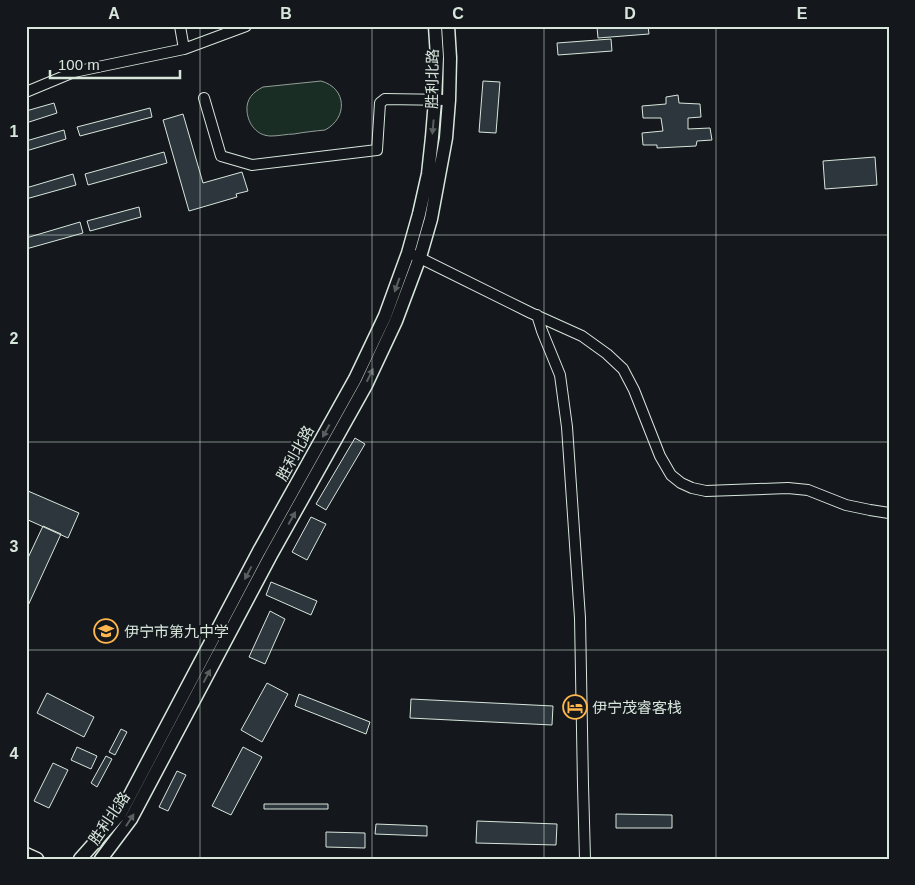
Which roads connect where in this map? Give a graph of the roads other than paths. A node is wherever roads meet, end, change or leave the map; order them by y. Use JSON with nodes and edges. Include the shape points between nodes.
{"nodes":[{"id":1,"x":180,"y":26,"type":"edge"},
{"id":2,"x":246,"y":26,"type":"edge"},
{"id":3,"x":435,"y":26,"type":"edge"},
{"id":4,"x":448,"y":26,"type":"edge"},
{"id":5,"x":184,"y":49,"type":"junction"},
{"id":6,"x":26,"y":92,"type":"edge"},
{"id":7,"x":204,"y":98,"type":"dead end"},
{"id":8,"x":436,"y":100,"type":"junction"},
{"id":9,"x":449,"y":100,"type":"junction"},
{"id":10,"x":414,"y":255,"type":"junction"},
{"id":11,"x":537,"y":315,"type":"junction"},
{"id":12,"x":889,"y":513,"type":"edge"},
{"id":13,"x":26,"y":854,"type":"edge"},
{"id":14,"x":37,"y":859,"type":"edge"},
{"id":15,"x":80,"y":859,"type":"edge"},
{"id":16,"x":101,"y":859,"type":"edge"},
{"id":17,"x":585,"y":859,"type":"edge"}],
"edges":[{"from":1,"to":5,"type":"street"},
{"from":2,"to":5,"type":"street"},
{"from":3,"to":8,"type":"main road","name":"胜利北路"},
{"from":4,"to":9,"type":"main road","name":"胜利北路"},
{"from":5,"to":6,"type":"street","via":[[74,72]]},
{"from":7,"to":8,"type":"street","via":[[221,156],[252,165],[377,150],[380,103],[385,99]]},
{"from":8,"to":9,"type":"street"},
{"from":8,"to":10,"type":"main road","name":"胜利北路","one_way":true},
{"from":9,"to":10,"type":"main road","name":"胜利北路","via":[[446,138],[431,218]]},
{"from":10,"to":11,"type":"street"},
{"from":10,"to":15,"type":"main road","name":"胜利北路","one_way":true,"via":[[355,379],[259,551],[120,814]]},
{"from":16,"to":10,"type":"main road","name":"胜利北路","one_way":true,"via":[[131,819],[271,555],[366,385],[396,321]]},
{"from":11,"to":12,"type":"street","via":[[582,336],[623,369],[660,456],[671,475],[681,483],[706,491],[808,490],[846,505]]},
{"from":11,"to":17,"type":"street","via":[[560,375],[567,427],[580,618]]},
{"from":13,"to":14,"type":"main road"}]}
